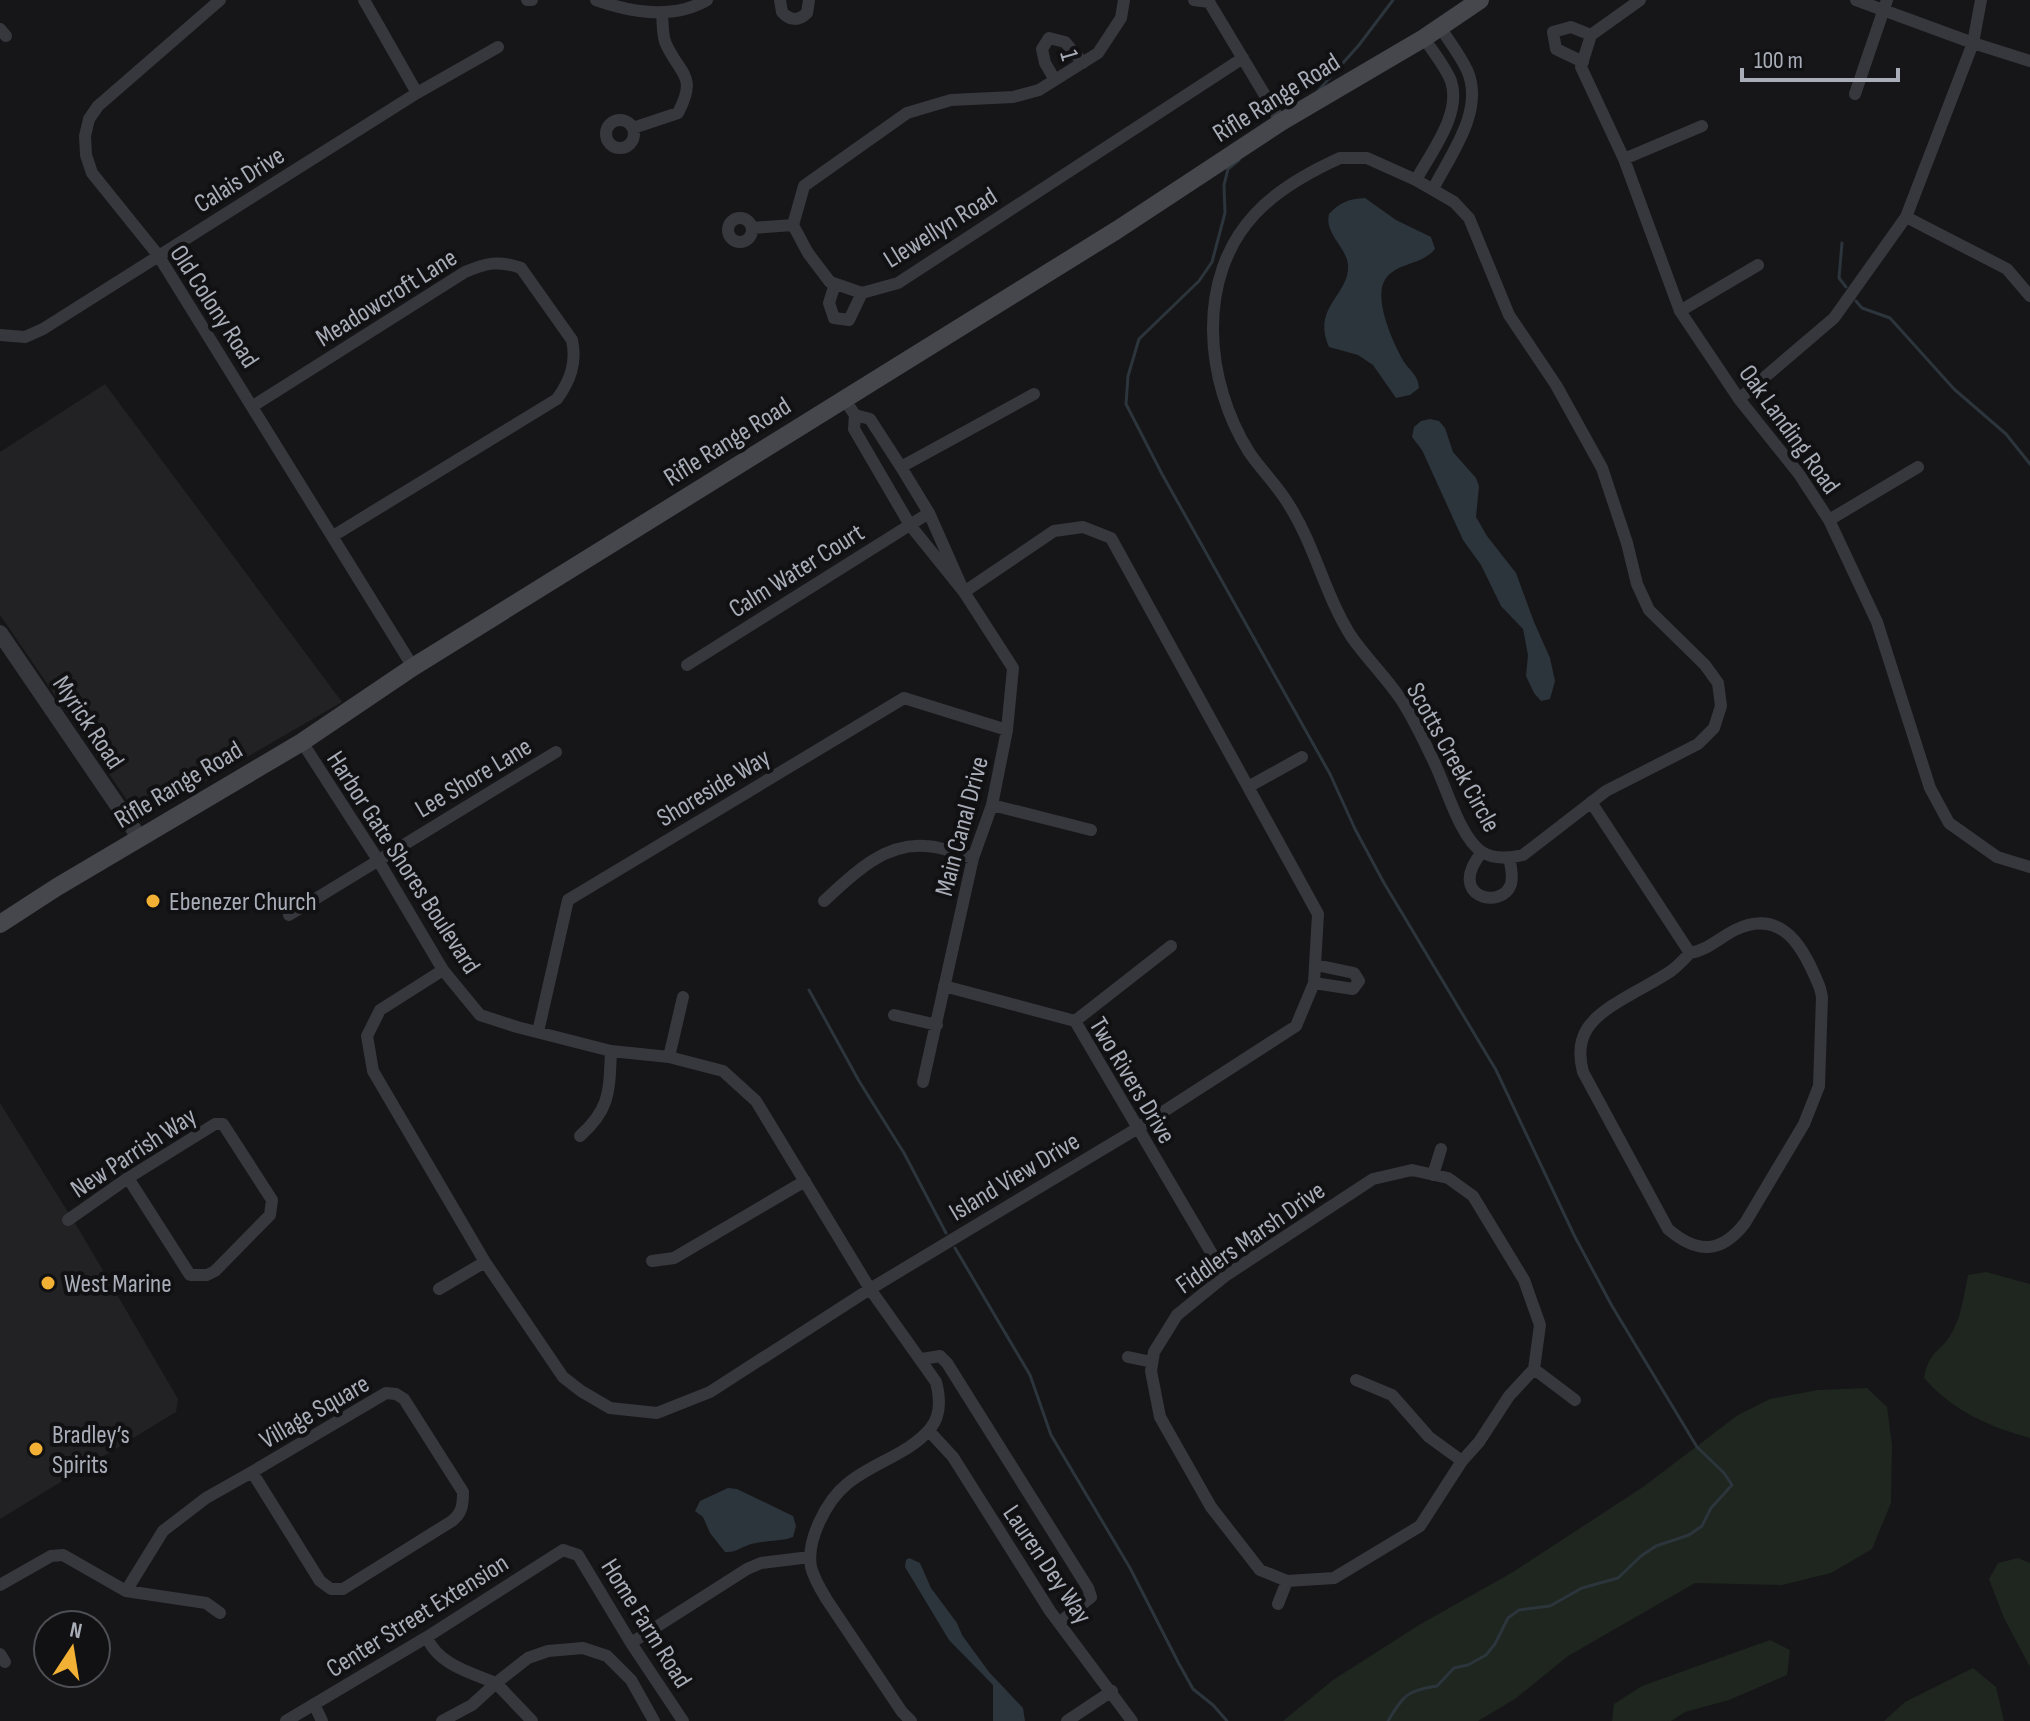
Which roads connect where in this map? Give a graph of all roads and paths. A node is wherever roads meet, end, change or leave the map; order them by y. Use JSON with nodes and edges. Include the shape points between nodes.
{"nodes":[{"id":1,"x":220,"y":0,"type":"edge"},
{"id":2,"x":364,"y":0,"type":"edge"},
{"id":3,"x":596,"y":0,"type":"edge"},
{"id":4,"x":707,"y":0,"type":"edge"},
{"id":5,"x":780,"y":0,"type":"edge"},
{"id":6,"x":809,"y":0,"type":"edge"},
{"id":7,"x":1124,"y":0,"type":"edge"},
{"id":8,"x":1194,"y":0,"type":"edge"},
{"id":9,"x":1480,"y":0,"type":"edge"},
{"id":10,"x":1640,"y":0,"type":"edge"},
{"id":11,"x":1856,"y":0,"type":"edge"},
{"id":12,"x":1981,"y":0,"type":"edge"},
{"id":13,"x":1210,"y":1,"type":"edge"},
{"id":14,"x":1885,"y":4,"type":"edge"},
{"id":15,"x":662,"y":13,"type":"junction"},
{"id":16,"x":1440,"y":27,"type":"junction"},
{"id":17,"x":1591,"y":35,"type":"junction"},
{"id":18,"x":1424,"y":38,"type":"junction"},
{"id":19,"x":1973,"y":43,"type":"junction"},
{"id":20,"x":498,"y":47,"type":"dead end"},
{"id":21,"x":1243,"y":58,"type":"junction"},
{"id":22,"x":2030,"y":61,"type":"edge"},
{"id":23,"x":1583,"y":62,"type":"junction"},
{"id":24,"x":1083,"y":63,"type":"junction"},
{"id":25,"x":1055,"y":80,"type":"junction"},
{"id":26,"x":417,"y":93,"type":"junction"},
{"id":27,"x":1855,"y":94,"type":"dead end"},
{"id":28,"x":1281,"y":122,"type":"junction"},
{"id":29,"x":1702,"y":126,"type":"dead end"},
{"id":30,"x":633,"y":128,"type":"dead end"},
{"id":31,"x":1624,"y":159,"type":"junction"},
{"id":32,"x":1416,"y":180,"type":"junction"},
{"id":33,"x":1433,"y":189,"type":"junction"},
{"id":34,"x":1906,"y":217,"type":"junction"},
{"id":35,"x":793,"y":225,"type":"junction"},
{"id":36,"x":752,"y":228,"type":"dead end"},
{"id":37,"x":158,"y":255,"type":"junction"},
{"id":38,"x":1758,"y":265,"type":"dead end"},
{"id":39,"x":835,"y":284,"type":"junction"},
{"id":40,"x":862,"y":293,"type":"junction"},
{"id":41,"x":2030,"y":296,"type":"edge"},
{"id":42,"x":1680,"y":311,"type":"junction"},
{"id":43,"x":0,"y":335,"type":"edge"},
{"id":44,"x":1034,"y":394,"type":"dead end"},
{"id":45,"x":844,"y":399,"type":"junction"},
{"id":46,"x":1739,"y":399,"type":"junction"},
{"id":47,"x":253,"y":406,"type":"junction"},
{"id":48,"x":855,"y":415,"type":"junction"},
{"id":49,"x":901,"y":467,"type":"junction"},
{"id":50,"x":1918,"y":467,"type":"dead end"},
{"id":51,"x":929,"y":513,"type":"junction"},
{"id":52,"x":1829,"y":520,"type":"junction"},
{"id":53,"x":910,"y":525,"type":"junction"},
{"id":54,"x":333,"y":536,"type":"junction"},
{"id":55,"x":964,"y":592,"type":"junction"},
{"id":56,"x":0,"y":633,"type":"edge"},
{"id":57,"x":687,"y":665,"type":"dead end"},
{"id":58,"x":413,"y":667,"type":"junction"},
{"id":59,"x":1007,"y":730,"type":"junction"},
{"id":60,"x":302,"y":742,"type":"junction"},
{"id":61,"x":556,"y":752,"type":"dead end"},
{"id":62,"x":1302,"y":757,"type":"dead end"},
{"id":63,"x":1248,"y":787,"type":"junction"},
{"id":64,"x":1591,"y":802,"type":"junction"},
{"id":65,"x":992,"y":805,"type":"junction"},
{"id":66,"x":1091,"y":830,"type":"dead end"},
{"id":67,"x":139,"y":837,"type":"junction"},
{"id":68,"x":1482,"y":852,"type":"junction"},
{"id":69,"x":973,"y":858,"type":"junction"},
{"id":70,"x":1509,"y":858,"type":"junction"},
{"id":71,"x":378,"y":860,"type":"junction"},
{"id":72,"x":2030,"y":867,"type":"edge"},
{"id":73,"x":824,"y":901,"type":"dead end"},
{"id":74,"x":289,"y":915,"type":"dead end"},
{"id":75,"x":0,"y":924,"type":"edge"},
{"id":76,"x":1171,"y":946,"type":"dead end"},
{"id":77,"x":1690,"y":953,"type":"junction"},
{"id":78,"x":1316,"y":965,"type":"junction"},
{"id":79,"x":443,"y":970,"type":"junction"},
{"id":80,"x":1314,"y":983,"type":"junction"},
{"id":81,"x":944,"y":986,"type":"junction"},
{"id":82,"x":683,"y":997,"type":"dead end"},
{"id":83,"x":894,"y":1015,"type":"dead end"},
{"id":84,"x":1075,"y":1021,"type":"junction"},
{"id":85,"x":937,"y":1025,"type":"junction"},
{"id":86,"x":538,"y":1032,"type":"junction"},
{"id":87,"x":611,"y":1051,"type":"junction"},
{"id":88,"x":669,"y":1057,"type":"junction"},
{"id":89,"x":923,"y":1082,"type":"dead end"},
{"id":90,"x":1138,"y":1128,"type":"junction"},
{"id":91,"x":580,"y":1136,"type":"dead end"},
{"id":92,"x":1441,"y":1149,"type":"dead end"},
{"id":93,"x":1433,"y":1175,"type":"junction"},
{"id":94,"x":128,"y":1178,"type":"junction"},
{"id":95,"x":805,"y":1181,"type":"junction"},
{"id":96,"x":68,"y":1220,"type":"dead end"},
{"id":97,"x":652,"y":1261,"type":"dead end"},
{"id":98,"x":485,"y":1262,"type":"junction"},
{"id":99,"x":1225,"y":1276,"type":"junction"},
{"id":100,"x":439,"y":1289,"type":"dead end"},
{"id":101,"x":870,"y":1289,"type":"junction"},
{"id":102,"x":1128,"y":1357,"type":"dead end"},
{"id":103,"x":922,"y":1359,"type":"junction"},
{"id":104,"x":1152,"y":1362,"type":"junction"},
{"id":105,"x":1534,"y":1369,"type":"junction"},
{"id":106,"x":1356,"y":1380,"type":"dead end"},
{"id":107,"x":1575,"y":1400,"type":"dead end"},
{"id":108,"x":929,"y":1431,"type":"junction"},
{"id":109,"x":1462,"y":1461,"type":"junction"},
{"id":110,"x":252,"y":1472,"type":"junction"},
{"id":111,"x":571,"y":1551,"type":"joint"},
{"id":112,"x":810,"y":1557,"type":"junction"},
{"id":113,"x":1287,"y":1581,"type":"junction"},
{"id":114,"x":0,"y":1585,"type":"edge"},
{"id":115,"x":126,"y":1591,"type":"junction"},
{"id":116,"x":1278,"y":1604,"type":"dead end"},
{"id":117,"x":220,"y":1613,"type":"dead end"},
{"id":118,"x":1059,"y":1623,"type":"junction"},
{"id":119,"x":427,"y":1637,"type":"junction"},
{"id":120,"x":631,"y":1643,"type":"junction"},
{"id":121,"x":496,"y":1683,"type":"junction"},
{"id":122,"x":1112,"y":1691,"type":"junction"},
{"id":123,"x":314,"y":1704,"type":"junction"},
{"id":124,"x":305,"y":1716,"type":"edge"},
{"id":125,"x":286,"y":1721,"type":"edge"},
{"id":126,"x":322,"y":1721,"type":"edge"},
{"id":127,"x":442,"y":1721,"type":"edge"},
{"id":128,"x":532,"y":1721,"type":"edge"},
{"id":129,"x":654,"y":1721,"type":"edge"},
{"id":130,"x":683,"y":1721,"type":"edge"},
{"id":131,"x":911,"y":1721,"type":"edge"},
{"id":132,"x":1067,"y":1721,"type":"edge"},
{"id":133,"x":1132,"y":1721,"type":"edge"}],
"edges":[{"from":1,"to":37,"type":"street","name":"Old Colony Road","via":[[89,119],[86,155],[92,173]]},
{"from":2,"to":26,"type":"street"},
{"from":3,"to":15,"type":"street","via":[[631,11]]},
{"from":4,"to":15,"type":"street"},
{"from":5,"to":6,"type":"street","via":[[782,12],[791,19],[807,13]]},
{"from":7,"to":24,"type":"street","via":[[1121,18],[1098,53]]},
{"from":8,"to":13,"type":"street"},
{"from":9,"to":16,"type":"main road","name":"Rifle Range Road"},
{"from":10,"to":17,"type":"street"},
{"from":11,"to":14,"type":"street"},
{"from":12,"to":19,"type":"street"},
{"from":13,"to":21,"type":"street"},
{"from":14,"to":19,"type":"street"},
{"from":14,"to":27,"type":"street"},
{"from":15,"to":30,"type":"street","via":[[664,42],[686,76],[687,96],[678,113]]},
{"from":16,"to":18,"type":"main road","name":"Rifle Range Road"},
{"from":16,"to":33,"type":"street","via":[[1468,72],[1473,95],[1467,124]]},
{"from":17,"to":23,"type":"street"},
{"from":17,"to":23,"type":"street","via":[[1571,27],[1553,32],[1556,49]]},
{"from":18,"to":28,"type":"main road","name":"Rifle Range Road"},
{"from":18,"to":32,"type":"street","via":[[1454,95],[1449,117]]},
{"from":19,"to":22,"type":"street"},
{"from":19,"to":34,"type":"street"},
{"from":20,"to":26,"type":"street","name":"Calais Drive"},
{"from":21,"to":28,"type":"street"},
{"from":21,"to":40,"type":"street","name":"Llewellyn Road","via":[[898,283]]},
{"from":23,"to":31,"type":"street","name":"Oak Landing Road"},
{"from":24,"to":25,"type":"street"},
{"from":24,"to":25,"type":"street","name":"1","via":[[1065,42],[1049,38],[1042,49]]},
{"from":25,"to":35,"type":"street","via":[[1013,97],[951,100],[907,113],[804,186]]},
{"from":26,"to":37,"type":"street","name":"Calais Drive"},
{"from":28,"to":45,"type":"main road","name":"Rifle Range Road"},
{"from":29,"to":31,"type":"street"},
{"from":31,"to":42,"type":"street","name":"Oak Landing Road"},
{"from":32,"to":33,"type":"street","name":"Scotts Creek Circle"},
{"from":32,"to":68,"type":"street","name":"Scotts Creek Circle","via":[[1367,158],[1340,158],[1300,177],[1254,215],[1227,255],[1213,299],[1213,347],[1224,396],[1248,451],[1288,502],[1351,636],[1401,700],[1468,837]]},
{"from":33,"to":64,"type":"street","name":"Scotts Creek Circle","via":[[1469,218],[1509,315],[1602,468],[1649,610],[1718,683],[1721,706],[1714,728],[1698,744]]},
{"from":34,"to":41,"type":"street","via":[[2007,269]]},
{"from":34,"to":46,"type":"street","via":[[1834,318]]},
{"from":35,"to":36,"type":"street"},
{"from":35,"to":39,"type":"street","via":[[808,253]]},
{"from":37,"to":43,"type":"street","name":"Calais Drive","via":[[43,329],[25,337]]},
{"from":37,"to":47,"type":"street","name":"Old Colony Road"},
{"from":38,"to":42,"type":"street"},
{"from":39,"to":40,"type":"street","name":"Llewellyn Road"},
{"from":39,"to":40,"type":"street","via":[[829,303],[834,318],[849,320]]},
{"from":42,"to":46,"type":"street","name":"Oak Landing Road"},
{"from":44,"to":49,"type":"street"},
{"from":45,"to":48,"type":"street","name":"Main Canal Drive"},
{"from":45,"to":58,"type":"main road","name":"Rifle Range Road"},
{"from":46,"to":52,"type":"street","name":"Oak Landing Road"},
{"from":47,"to":54,"type":"street","name":"Old Colony Road"},
{"from":47,"to":54,"type":"street","name":"Meadowcroft Lane","via":[[465,272],[493,262],[521,268],[572,340],[572,371],[557,399]]},
{"from":48,"to":49,"type":"street","name":"Main Canal Drive","via":[[870,419]]},
{"from":48,"to":53,"type":"street","name":"Main Canal Drive","via":[[854,429]]},
{"from":49,"to":51,"type":"street","name":"Main Canal Drive"},
{"from":50,"to":52,"type":"street"},
{"from":51,"to":53,"type":"street","name":"Calm Water Court"},
{"from":51,"to":55,"type":"street","name":"Main Canal Drive"},
{"from":52,"to":72,"type":"street","name":"Oak Landing Road","via":[[1877,622],[1930,788],[1949,823],[1997,857]]},
{"from":53,"to":55,"type":"street","name":"Main Canal Drive"},
{"from":53,"to":57,"type":"street","name":"Calm Water Court"},
{"from":54,"to":58,"type":"street","name":"Old Colony Road"},
{"from":55,"to":59,"type":"street","name":"Main Canal Drive","via":[[1013,668]]},
{"from":55,"to":63,"type":"street","name":"Island View Drive","via":[[1054,531],[1083,527],[1111,538]]},
{"from":56,"to":67,"type":"street","name":"Myrick Road"},
{"from":58,"to":60,"type":"main road","name":"Rifle Range Road"},
{"from":59,"to":65,"type":"street","name":"Main Canal Drive"},
{"from":59,"to":86,"type":"street","name":"Shoreside Way","via":[[904,698],[568,900]]},
{"from":60,"to":67,"type":"main road","name":"Rifle Range Road"},
{"from":60,"to":71,"type":"street","name":"Harbor Gate Shores Boulevard"},
{"from":61,"to":71,"type":"street","name":"Lee Shore Lane"},
{"from":62,"to":63,"type":"street"},
{"from":63,"to":78,"type":"street","name":"Island View Drive","via":[[1318,914]]},
{"from":64,"to":70,"type":"street","name":"Scotts Creek Circle","via":[[1523,855]]},
{"from":64,"to":77,"type":"street"},
{"from":65,"to":66,"type":"street"},
{"from":65,"to":69,"type":"street","name":"Main Canal Drive"},
{"from":67,"to":75,"type":"main road","name":"Rifle Range Road"},
{"from":68,"to":70,"type":"street","name":"Scotts Creek Circle"},
{"from":68,"to":70,"type":"street","via":[[1468,876],[1474,892],[1484,897],[1500,896],[1510,887]]},
{"from":69,"to":73,"type":"street","via":[[925,845],[889,850]]},
{"from":69,"to":81,"type":"street","name":"Main Canal Drive"},
{"from":71,"to":74,"type":"street","name":"Lee Shore Lane"},
{"from":71,"to":79,"type":"street","name":"Harbor Gate Shores Boulevard"},
{"from":76,"to":84,"type":"street"},
{"from":77,"to":77,"type":"street","via":[[1751,924],[1778,928],[1800,946],[1822,997],[1819,1086],[1809,1112],[1745,1223],[1734,1238],[1712,1247],[1685,1244],[1668,1229],[1580,1059],[1589,1026]]},
{"from":78,"to":80,"type":"street","name":"Island View Drive"},
{"from":78,"to":80,"type":"street","via":[[1354,973],[1359,981],[1353,989]]},
{"from":79,"to":86,"type":"street","name":"Harbor Gate Shores Boulevard","via":[[480,1015]]},
{"from":79,"to":98,"type":"street","name":"Island View Drive","via":[[380,1010],[367,1036],[373,1071]]},
{"from":80,"to":90,"type":"street","name":"Island View Drive","via":[[1296,1026]]},
{"from":81,"to":84,"type":"street","name":"Two Rivers Drive"},
{"from":81,"to":85,"type":"street","name":"Main Canal Drive"},
{"from":82,"to":88,"type":"street"},
{"from":83,"to":85,"type":"street"},
{"from":84,"to":90,"type":"street","name":"Two Rivers Drive"},
{"from":85,"to":89,"type":"street","name":"Main Canal Drive"},
{"from":86,"to":87,"type":"street","name":"Harbor Gate Shores Boulevard"},
{"from":87,"to":88,"type":"street","name":"Harbor Gate Shores Boulevard"},
{"from":87,"to":91,"type":"street","via":[[609,1091],[599,1119]]},
{"from":88,"to":95,"type":"street","name":"Harbor Gate Shores Boulevard","via":[[723,1071],[756,1101]]},
{"from":90,"to":99,"type":"street","name":"Two Rivers Drive"},
{"from":90,"to":101,"type":"street","name":"Island View Drive"},
{"from":92,"to":93,"type":"street"},
{"from":93,"to":99,"type":"street","name":"Fiddlers Marsh Drive","via":[[1412,1170],[1373,1179]]},
{"from":93,"to":105,"type":"street","name":"Fiddlers Marsh Drive","via":[[1448,1178],[1473,1196],[1524,1280],[1540,1325]]},
{"from":94,"to":94,"type":"street","name":"New Parrish Way","via":[[209,1127],[223,1124],[272,1200],[270,1215],[215,1271],[190,1275]]},
{"from":94,"to":96,"type":"street","name":"New Parrish Way"},
{"from":95,"to":97,"type":"street","via":[[674,1258]]},
{"from":95,"to":101,"type":"street","name":"Harbor Gate Shores Boulevard"},
{"from":98,"to":100,"type":"street"},
{"from":98,"to":101,"type":"street","name":"Island View Drive","via":[[563,1377],[610,1408],[657,1413],[710,1392]]},
{"from":99,"to":104,"type":"street","name":"Fiddlers Marsh Drive","via":[[1177,1315]]},
{"from":101,"to":103,"type":"street","name":"Harbor Gate Shores Boulevard"},
{"from":102,"to":104,"type":"street"},
{"from":103,"to":108,"type":"street","name":"Harbor Gate Shores Boulevard","via":[[940,1398]]},
{"from":103,"to":118,"type":"street","via":[[940,1356],[947,1363],[1088,1588],[1091,1597]]},
{"from":104,"to":113,"type":"street","via":[[1160,1417],[1211,1507],[1260,1570]]},
{"from":105,"to":107,"type":"street"},
{"from":105,"to":109,"type":"street"},
{"from":106,"to":109,"type":"street","via":[[1392,1395],[1429,1437]]},
{"from":108,"to":112,"type":"street","via":[[847,1484],[819,1524]]},
{"from":108,"to":118,"type":"street","name":"Lauren Dey Way","via":[[953,1457]]},
{"from":109,"to":113,"type":"street","via":[[1420,1526],[1334,1578]]},
{"from":110,"to":110,"type":"street","name":"Village Square","via":[[386,1393],[396,1394],[463,1492],[463,1504],[452,1521],[343,1589],[331,1589],[320,1581]]},
{"from":110,"to":115,"type":"street","name":"Village Square","via":[[163,1531]]},
{"from":111,"to":119,"type":"street","name":"Center Street Extension","via":[[563,1550]]},
{"from":111,"to":120,"type":"street","name":"Home Farm Road"},
{"from":112,"to":120,"type":"street","via":[[747,1569]]},
{"from":112,"to":131,"type":"street","via":[[817,1584]]},
{"from":113,"to":116,"type":"street"},
{"from":114,"to":115,"type":"street","via":[[51,1556],[63,1555]]},
{"from":115,"to":117,"type":"street","via":[[206,1603]]},
{"from":118,"to":122,"type":"street","name":"Lauren Dey Way"},
{"from":119,"to":121,"type":"street","via":[[442,1658]]},
{"from":119,"to":123,"type":"street","name":"Center Street Extension"},
{"from":120,"to":130,"type":"street","name":"Home Farm Road"},
{"from":121,"to":127,"type":"street","via":[[472,1705]]},
{"from":121,"to":128,"type":"street"},
{"from":121,"to":129,"type":"street","via":[[528,1658],[583,1648],[607,1656],[631,1680]]},
{"from":122,"to":132,"type":"street"},
{"from":122,"to":133,"type":"street","name":"Lauren Dey Way"},
{"from":123,"to":124,"type":"street","name":"Center Street Extension"},
{"from":123,"to":126,"type":"street"},
{"from":124,"to":125,"type":"street","name":"Center Street Extension"}]}
